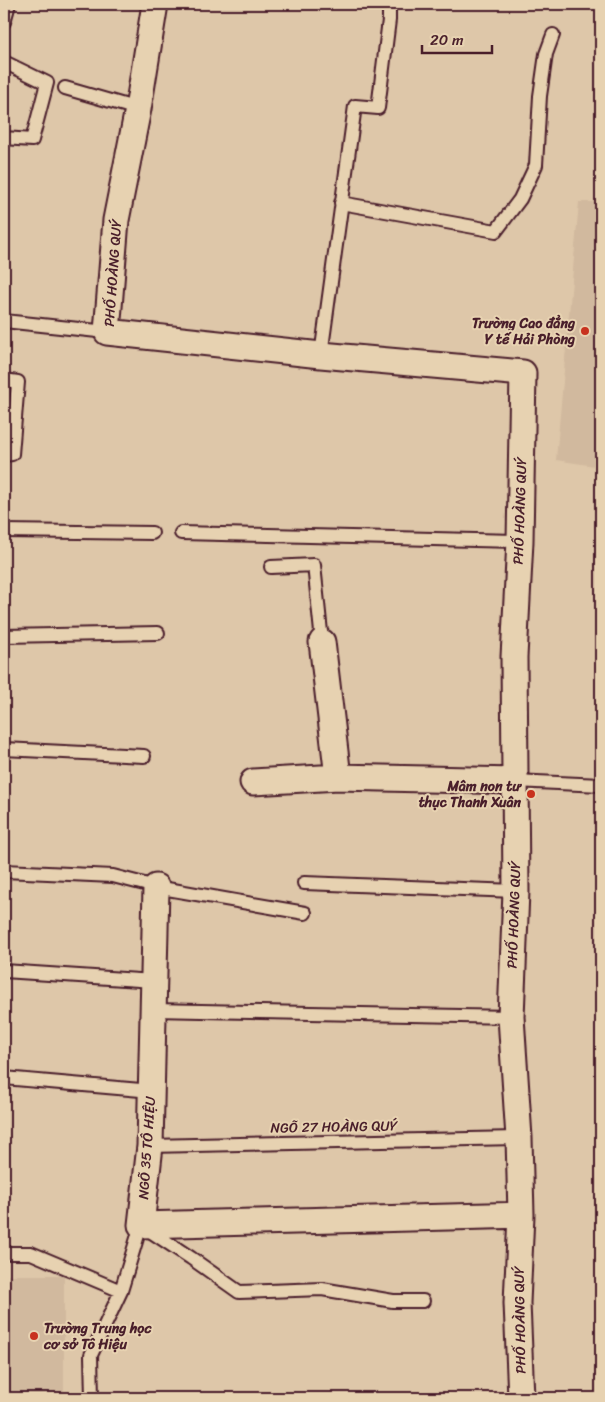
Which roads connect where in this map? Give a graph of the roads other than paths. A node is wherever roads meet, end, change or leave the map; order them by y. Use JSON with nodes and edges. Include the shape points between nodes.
{"nodes":[{"id":1,"x":9,"y":4,"type":"edge"},
{"id":2,"x":155,"y":4,"type":"edge"},
{"id":3,"x":390,"y":4,"type":"edge"},
{"id":4,"x":4,"y":22,"type":"edge"},
{"id":5,"x":553,"y":35,"type":"dead end"},
{"id":6,"x":4,"y":62,"type":"edge"},
{"id":7,"x":65,"y":88,"type":"dead end"},
{"id":8,"x":138,"y":109,"type":"junction"},
{"id":9,"x":4,"y":138,"type":"edge"},
{"id":10,"x":341,"y":203,"type":"junction"},
{"id":11,"x":4,"y":321,"type":"edge"},
{"id":12,"x":107,"y":332,"type":"junction"},
{"id":13,"x":321,"y":355,"type":"junction"},
{"id":14,"x":4,"y":380,"type":"edge"},
{"id":15,"x":4,"y":454,"type":"edge"},
{"id":16,"x":4,"y":531,"type":"edge"},
{"id":17,"x":152,"y":533,"type":"dead end"},
{"id":18,"x":181,"y":533,"type":"dead end"},
{"id":19,"x":520,"y":541,"type":"junction"},
{"id":20,"x":271,"y":567,"type":"dead end"},
{"id":21,"x":158,"y":633,"type":"dead end"},
{"id":22,"x":4,"y":636,"type":"edge"},
{"id":23,"x":322,"y":642,"type":"joint"},
{"id":24,"x":4,"y":748,"type":"edge"},
{"id":25,"x":144,"y":756,"type":"dead end"},
{"id":26,"x":338,"y":777,"type":"junction"},
{"id":27,"x":516,"y":781,"type":"junction"},
{"id":28,"x":253,"y":782,"type":"dead end"},
{"id":29,"x":601,"y":785,"type":"edge"},
{"id":30,"x":4,"y":871,"type":"edge"},
{"id":31,"x":304,"y":883,"type":"dead end"},
{"id":32,"x":156,"y":887,"type":"junction"},
{"id":33,"x":516,"y":891,"type":"junction"},
{"id":34,"x":305,"y":912,"type":"dead end"},
{"id":35,"x":4,"y":971,"type":"edge"},
{"id":36,"x":154,"y":982,"type":"junction"},
{"id":37,"x":153,"y":1010,"type":"junction"},
{"id":38,"x":511,"y":1017,"type":"junction"},
{"id":39,"x":4,"y":1078,"type":"edge"},
{"id":40,"x":152,"y":1091,"type":"junction"},
{"id":41,"x":518,"y":1138,"type":"junction"},
{"id":42,"x":150,"y":1146,"type":"junction"},
{"id":43,"x":521,"y":1216,"type":"junction"},
{"id":44,"x":141,"y":1225,"type":"junction"},
{"id":45,"x":4,"y":1253,"type":"edge"},
{"id":46,"x":121,"y":1291,"type":"junction"},
{"id":47,"x":423,"y":1301,"type":"dead end"},
{"id":48,"x":92,"y":1398,"type":"edge"},
{"id":49,"x":521,"y":1398,"type":"edge"}],
"edges":[{"from":1,"to":4,"type":"lane"},
{"from":2,"to":8,"type":"street","name":"PHỐ HOÀNG QUÝ"},
{"from":3,"to":10,"type":"lane","via":[[378,108],[355,106]]},
{"from":5,"to":10,"type":"lane","via":[[546,54],[540,96],[536,165],[520,198],[496,231]]},
{"from":6,"to":9,"type":"lane","via":[[47,83],[32,140]]},
{"from":7,"to":8,"type":"lane"},
{"from":8,"to":12,"type":"street","name":"PHỐ HOÀNG QUÝ","via":[[116,220]]},
{"from":10,"to":13,"type":"lane"},
{"from":11,"to":12,"type":"lane"},
{"from":12,"to":13,"type":"street","name":"PHỐ HOÀNG QUÝ"},
{"from":13,"to":19,"type":"street","name":"PHỐ HOÀNG QUÝ","via":[[523,373]]},
{"from":14,"to":15,"type":"lane","via":[[18,382],[12,454]]},
{"from":16,"to":17,"type":"lane"},
{"from":18,"to":19,"type":"lane"},
{"from":19,"to":27,"type":"street","name":"PHỐ HOÀNG QUÝ","via":[[514,657]]},
{"from":20,"to":23,"type":"lane","via":[[314,565]]},
{"from":21,"to":22,"type":"lane"},
{"from":23,"to":26,"type":"street"},
{"from":24,"to":25,"type":"lane"},
{"from":26,"to":27,"type":"street"},
{"from":26,"to":28,"type":"street"},
{"from":27,"to":29,"type":"lane"},
{"from":27,"to":33,"type":"street","name":"PHỐ HOÀNG QUÝ"},
{"from":30,"to":32,"type":"lane","via":[[113,876]]},
{"from":31,"to":33,"type":"lane"},
{"from":32,"to":34,"type":"lane"},
{"from":32,"to":36,"type":"street","name":"NGÕ 35 TÔ HIỆU"},
{"from":33,"to":38,"type":"street","name":"PHỐ HOÀNG QUÝ"},
{"from":35,"to":36,"type":"lane"},
{"from":36,"to":37,"type":"street","name":"NGÕ 35 TÔ HIỆU"},
{"from":37,"to":38,"type":"lane"},
{"from":37,"to":40,"type":"street","name":"NGÕ 35 TÔ HIỆU"},
{"from":38,"to":41,"type":"street","name":"PHỐ HOÀNG QUÝ"},
{"from":39,"to":40,"type":"lane"},
{"from":40,"to":42,"type":"street","name":"NGÕ 35 TÔ HIỆU"},
{"from":41,"to":42,"type":"lane","name":"NGÕ 27 HOÀNG QUÝ"},
{"from":41,"to":43,"type":"street","name":"PHỐ HOÀNG QUÝ"},
{"from":42,"to":44,"type":"street","name":"NGÕ 35 TÔ HIỆU"},
{"from":43,"to":44,"type":"street"},
{"from":43,"to":49,"type":"street","name":"PHỐ HOÀNG QUÝ","via":[[517,1303]]},
{"from":44,"to":46,"type":"lane","name":"NGÕ 35 TÔ HIỆU"},
{"from":44,"to":47,"type":"lane","via":[[239,1292],[322,1289],[393,1301]]},
{"from":45,"to":46,"type":"lane","via":[[31,1253]]},
{"from":46,"to":48,"type":"lane","name":"NGÕ 35 TÔ HIỆU","via":[[91,1355]]}]}
